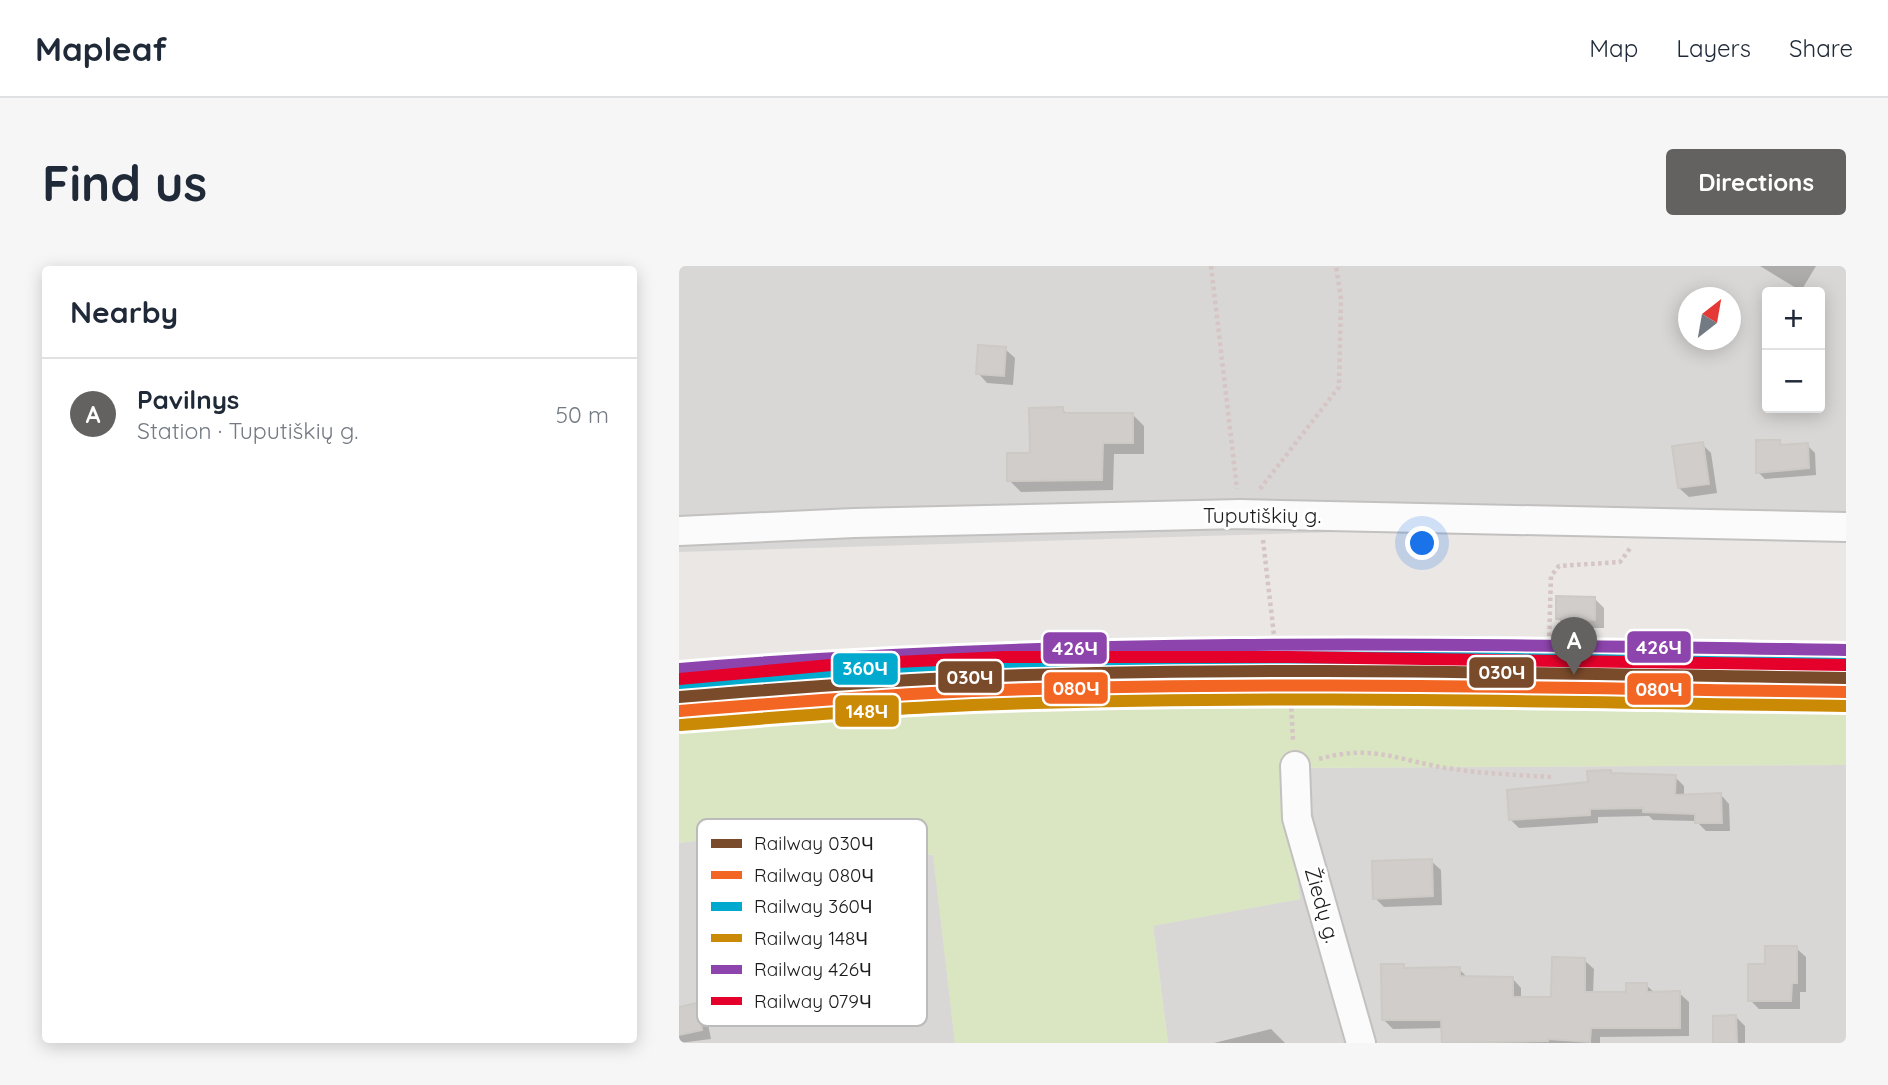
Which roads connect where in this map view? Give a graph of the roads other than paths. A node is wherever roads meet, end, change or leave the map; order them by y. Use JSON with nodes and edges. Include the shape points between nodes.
{"nodes":[{"id":1,"x":1846,"y":527,"type":"edge"},
{"id":2,"x":679,"y":531,"type":"edge"},
{"id":3,"x":1295,"y":766,"type":"road end"},
{"id":4,"x":1361,"y":1043,"type":"edge"}],
"edges":[{"from":1,"to":2,"type":"street","name":"Tuputiškių g.","via":[[1250,514]]},
{"from":3,"to":4,"type":"street","name":"Žiedų g.","via":[[1297,818]]}]}
